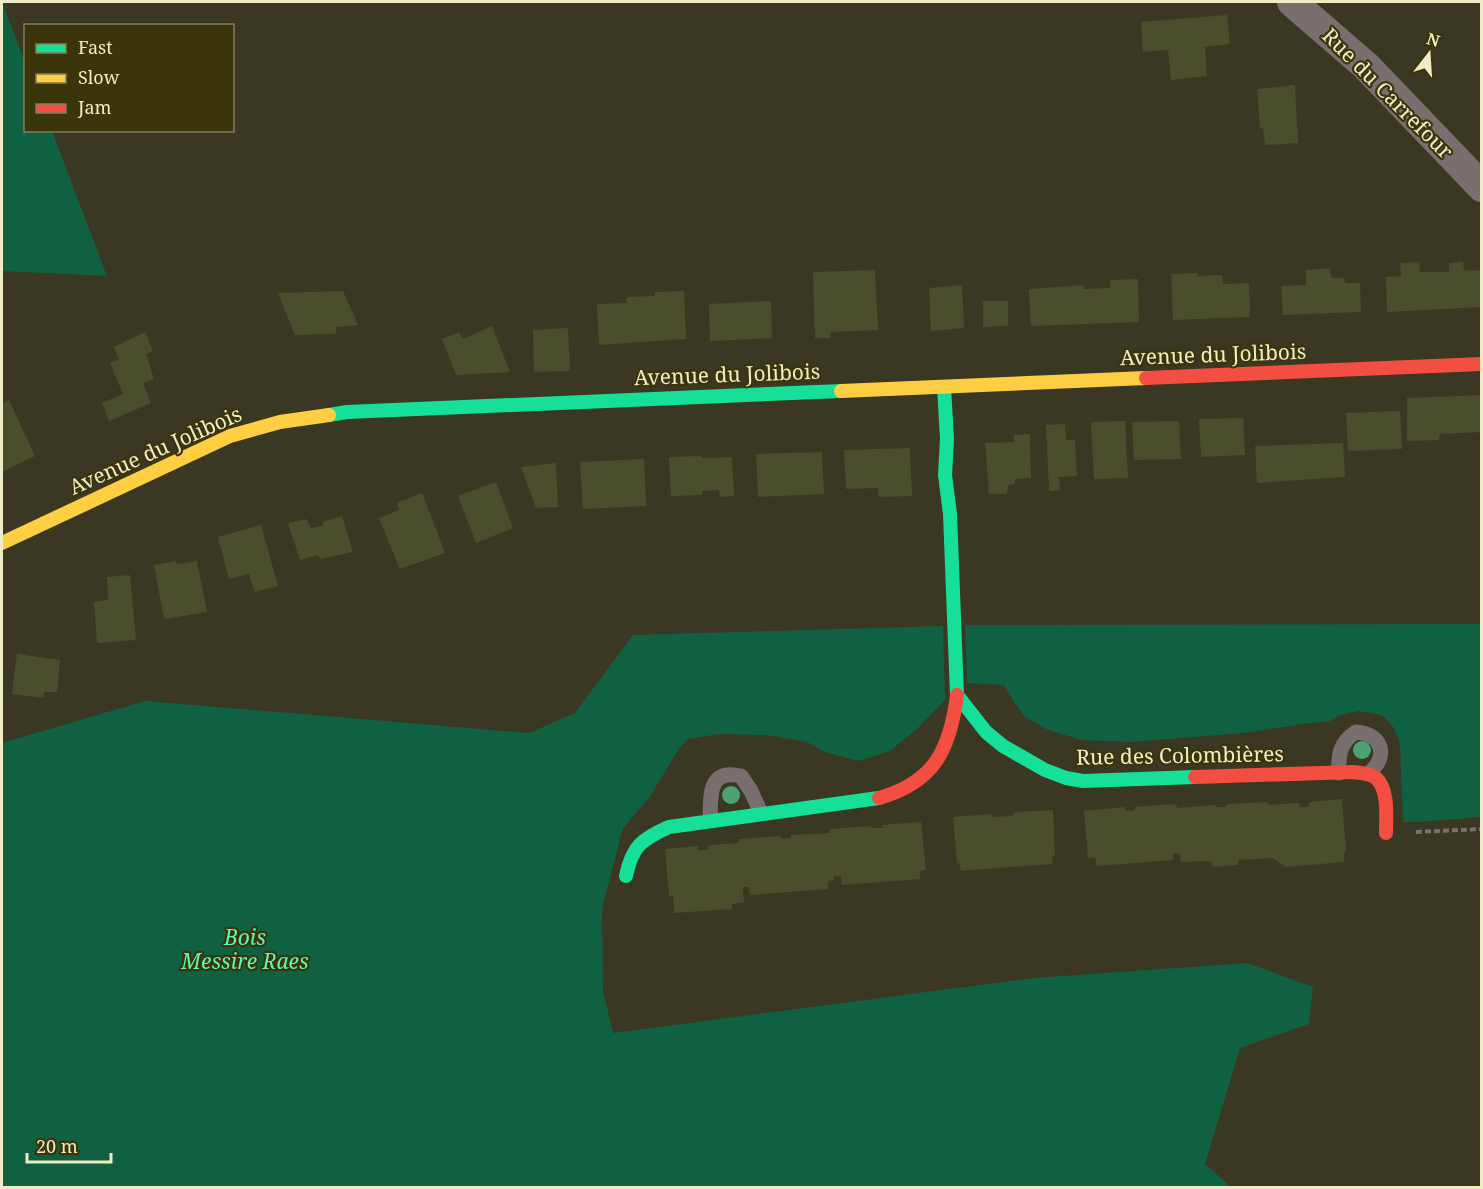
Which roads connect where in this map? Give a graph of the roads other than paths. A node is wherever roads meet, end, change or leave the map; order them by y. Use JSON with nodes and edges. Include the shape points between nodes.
{"nodes":[{"id":1,"x":1292,"y":2,"type":"edge"},
{"id":2,"x":1482,"y":187,"type":"edge"},
{"id":3,"x":1482,"y":364,"type":"edge"},
{"id":4,"x":944,"y":387,"type":"junction"},
{"id":5,"x":2,"y":543,"type":"edge"},
{"id":6,"x":957,"y":694,"type":"junction"},
{"id":7,"x":1339,"y":773,"type":"junction"},
{"id":8,"x":1368,"y":774,"type":"junction"},
{"id":9,"x":761,"y":813,"type":"junction"},
{"id":10,"x":710,"y":820,"type":"junction"},
{"id":11,"x":1386,"y":833,"type":"road end"},
{"id":12,"x":626,"y":876,"type":"dead end"}],
"edges":[{"from":1,"to":2,"type":"street","name":"Rue du Carrefour","via":[[1366,66]]},
{"from":3,"to":4,"type":"street","name":"Avenue du Jolibois"},
{"from":4,"to":5,"type":"street","name":"Avenue du Jolibois","via":[[310,416],[207,445]]},
{"from":4,"to":6,"type":"street"},
{"from":6,"to":7,"type":"street","name":"Rue des Colombières","via":[[986,732],[1003,746],[1066,778],[1108,781]]},
{"from":6,"to":9,"type":"street","via":[[946,747],[915,784],[882,798]]},
{"from":7,"to":8,"type":"street","name":"Rue des Colombières"},
{"from":7,"to":8,"type":"lane","via":[[1340,750],[1356,732],[1372,735],[1381,748],[1379,764]]},
{"from":8,"to":11,"type":"street","via":[[1383,787]]},
{"from":9,"to":10,"type":"street"},
{"from":9,"to":10,"type":"lane","via":[[741,776],[724,775],[713,784]]},
{"from":10,"to":12,"type":"street","via":[[669,827],[649,836],[632,850]]}]}
